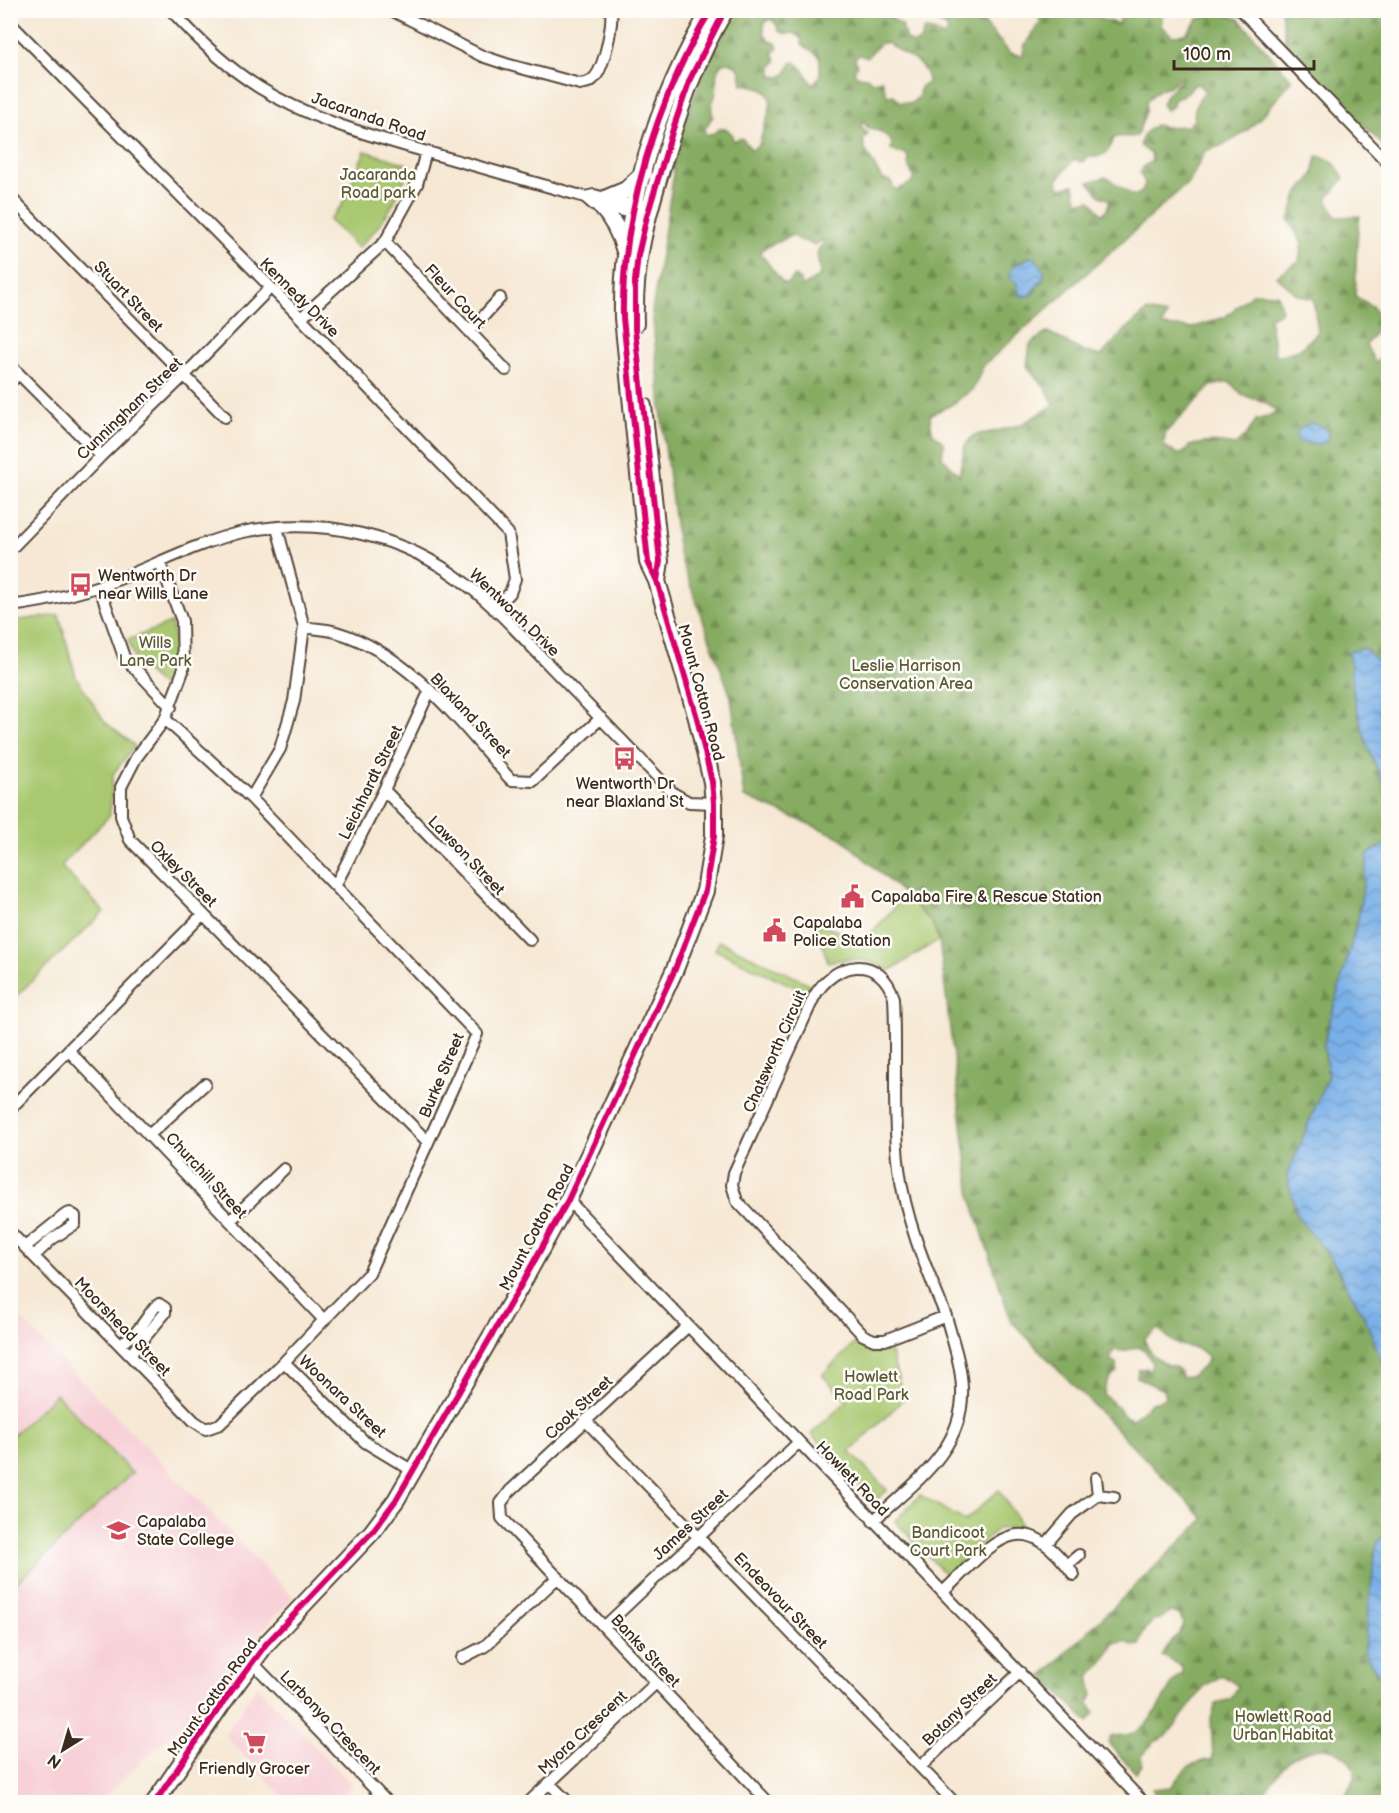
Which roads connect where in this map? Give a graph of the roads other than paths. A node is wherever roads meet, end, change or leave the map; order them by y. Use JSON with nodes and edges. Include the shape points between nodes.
{"nodes":[{"id":1,"x":171,"y":10,"type":"edge"},
{"id":2,"x":391,"y":10,"type":"edge"},
{"id":3,"x":611,"y":10,"type":"edge"},
{"id":4,"x":711,"y":10,"type":"edge"},
{"id":5,"x":725,"y":10,"type":"edge"},
{"id":6,"x":1241,"y":10,"type":"edge"},
{"id":7,"x":10,"y":23,"type":"edge"},
{"id":8,"x":426,"y":152,"type":"junction"},
{"id":9,"x":1389,"y":163,"type":"edge"},
{"id":10,"x":643,"y":174,"type":"junction"},
{"id":11,"x":10,"y":197,"type":"edge"},
{"id":12,"x":597,"y":200,"type":"junction"},
{"id":13,"x":641,"y":211,"type":"junction"},
{"id":14,"x":384,"y":242,"type":"junction"},
{"id":15,"x":626,"y":252,"type":"junction"},
{"id":16,"x":270,"y":288,"type":"junction"},
{"id":17,"x":500,"y":298,"type":"dead end"},
{"id":18,"x":301,"y":318,"type":"junction"},
{"id":19,"x":469,"y":332,"type":"junction"},
{"id":20,"x":10,"y":364,"type":"edge"},
{"id":21,"x":506,"y":370,"type":"dead end"},
{"id":22,"x":19,"y":374,"type":"junction"},
{"id":23,"x":185,"y":375,"type":"junction"},
{"id":24,"x":10,"y":382,"type":"edge"},
{"id":25,"x":225,"y":417,"type":"dead end"},
{"id":26,"x":101,"y":456,"type":"junction"},
{"id":27,"x":277,"y":528,"type":"junction"},
{"id":28,"x":10,"y":550,"type":"edge"},
{"id":29,"x":160,"y":562,"type":"junction"},
{"id":30,"x":657,"y":581,"type":"junction"},
{"id":31,"x":99,"y":586,"type":"junction"},
{"id":32,"x":10,"y":606,"type":"edge"},
{"id":33,"x":494,"y":609,"type":"junction"},
{"id":34,"x":304,"y":627,"type":"junction"},
{"id":35,"x":430,"y":690,"type":"junction"},
{"id":36,"x":171,"y":707,"type":"junction"},
{"id":37,"x":165,"y":718,"type":"junction"},
{"id":38,"x":601,"y":718,"type":"junction"},
{"id":39,"x":384,"y":790,"type":"junction"},
{"id":40,"x":251,"y":798,"type":"junction"},
{"id":41,"x":714,"y":803,"type":"junction"},
{"id":42,"x":335,"y":886,"type":"junction"},
{"id":43,"x":203,"y":914,"type":"junction"},
{"id":44,"x":530,"y":940,"type":"dead end"},
{"id":45,"x":69,"y":1051,"type":"junction"},
{"id":46,"x":205,"y":1084,"type":"dead end"},
{"id":47,"x":10,"y":1109,"type":"edge"},
{"id":48,"x":149,"y":1135,"type":"junction"},
{"id":49,"x":428,"y":1142,"type":"junction"},
{"id":50,"x":284,"y":1169,"type":"dead end"},
{"id":51,"x":568,"y":1200,"type":"junction"},
{"id":52,"x":230,"y":1221,"type":"junction"},
{"id":53,"x":10,"y":1232,"type":"edge"},
{"id":54,"x":25,"y":1247,"type":"junction"},
{"id":55,"x":34,"y":1256,"type":"junction"},
{"id":56,"x":945,"y":1316,"type":"junction"},
{"id":57,"x":324,"y":1320,"type":"junction"},
{"id":58,"x":688,"y":1326,"type":"junction"},
{"id":59,"x":119,"y":1343,"type":"junction"},
{"id":60,"x":130,"y":1355,"type":"junction"},
{"id":61,"x":284,"y":1362,"type":"junction"},
{"id":62,"x":585,"y":1420,"type":"junction"},
{"id":63,"x":220,"y":1424,"type":"joint"},
{"id":64,"x":798,"y":1443,"type":"junction"},
{"id":65,"x":413,"y":1471,"type":"junction"},
{"id":66,"x":1096,"y":1478,"type":"dead end"},
{"id":67,"x":1098,"y":1495,"type":"junction"},
{"id":68,"x":1114,"y":1497,"type":"dead end"},
{"id":69,"x":502,"y":1518,"type":"joint"},
{"id":70,"x":873,"y":1521,"type":"junction"},
{"id":71,"x":699,"y":1536,"type":"junction"},
{"id":72,"x":1047,"y":1543,"type":"junction"},
{"id":73,"x":1079,"y":1556,"type":"dead end"},
{"id":74,"x":1067,"y":1564,"type":"junction"},
{"id":75,"x":1074,"y":1575,"type":"dead end"},
{"id":76,"x":558,"y":1577,"type":"junction"},
{"id":77,"x":943,"y":1592,"type":"junction"},
{"id":78,"x":604,"y":1627,"type":"junction"},
{"id":79,"x":462,"y":1658,"type":"dead end"},
{"id":80,"x":253,"y":1663,"type":"junction"},
{"id":81,"x":1020,"y":1672,"type":"junction"},
{"id":82,"x":656,"y":1683,"type":"junction"},
{"id":83,"x":920,"y":1767,"type":"junction"},
{"id":84,"x":549,"y":1783,"type":"junction"},
{"id":85,"x":155,"y":1803,"type":"edge"},
{"id":86,"x":387,"y":1803,"type":"edge"},
{"id":87,"x":529,"y":1803,"type":"edge"},
{"id":88,"x":568,"y":1803,"type":"edge"},
{"id":89,"x":768,"y":1803,"type":"edge"},
{"id":90,"x":954,"y":1803,"type":"edge"},
{"id":91,"x":1143,"y":1803,"type":"edge"}],
"edges":[{"from":1,"to":8,"type":"street","name":"Jacaranda Road","via":[[214,55],[260,88],[366,135]]},
{"from":2,"to":3,"type":"street","via":[[482,56],[580,84],[591,81],[598,72],[612,21]]},
{"from":4,"to":10,"type":"main road","name":"Mount Cotton Road","via":[[676,78]]},
{"from":5,"to":13,"type":"main road","name":"Mount Cotton Road","via":[[690,79]]},
{"from":6,"to":9,"type":"street"},
{"from":7,"to":16,"type":"street","name":"Kennedy Drive"},
{"from":8,"to":12,"type":"street","name":"Jacaranda Road"},
{"from":8,"to":14,"type":"street","via":[[417,184]]},
{"from":10,"to":12,"type":"main road","via":[[626,190]]},
{"from":10,"to":13,"type":"main road","name":"Mount Cotton Road"},
{"from":11,"to":23,"type":"street","name":"Stuart Street"},
{"from":12,"to":13,"type":"street","name":"Jacaranda Road"},
{"from":12,"to":15,"type":"main road","via":[[612,218]]},
{"from":13,"to":15,"type":"main road","name":"Mount Cotton Road"},
{"from":13,"to":30,"type":"main road","name":"Mount Cotton Road","via":[[634,310],[660,561]]},
{"from":14,"to":18,"type":"street"},
{"from":14,"to":19,"type":"street","name":"Fleur Court"},
{"from":15,"to":30,"type":"main road","name":"Mount Cotton Road","via":[[623,318],[648,561]]},
{"from":16,"to":18,"type":"street","name":"Kennedy Drive"},
{"from":16,"to":23,"type":"street","name":"Cunningham Street"},
{"from":17,"to":19,"type":"street"},
{"from":18,"to":33,"type":"street","name":"Kennedy Drive","via":[[508,533],[514,579],[510,593]]},
{"from":19,"to":21,"type":"street","name":"Fleur Court"},
{"from":20,"to":22,"type":"street"},
{"from":22,"to":24,"type":"street"},
{"from":22,"to":26,"type":"street"},
{"from":23,"to":25,"type":"street","name":"Stuart Street"},
{"from":23,"to":26,"type":"street","name":"Cunningham Street"},
{"from":26,"to":28,"type":"street","name":"Cunningham Street"},
{"from":27,"to":29,"type":"street","name":"Wentworth Drive","via":[[242,532]]},
{"from":27,"to":33,"type":"street","name":"Wentworth Drive","via":[[353,531],[393,544],[452,574]]},
{"from":27,"to":34,"type":"street"},
{"from":29,"to":31,"type":"street","name":"Wentworth Drive"},
{"from":29,"to":36,"type":"street","name":"Oxley Street","via":[[183,627],[183,671]]},
{"from":30,"to":41,"type":"main road","name":"Mount Cotton Road","via":[[698,718]]},
{"from":31,"to":32,"type":"street","name":"Wentworth Drive"},
{"from":31,"to":36,"type":"street","via":[[124,657]]},
{"from":33,"to":38,"type":"street","name":"Wentworth Drive"},
{"from":34,"to":35,"type":"street","name":"Blaxland Street","via":[[336,632],[381,651]]},
{"from":34,"to":40,"type":"street","via":[[294,701],[280,749]]},
{"from":35,"to":38,"type":"street","name":"Blaxland Street","via":[[511,780],[533,781]]},
{"from":35,"to":39,"type":"street","name":"Leichhardt Street"},
{"from":36,"to":37,"type":"street","name":"Oxley Street"},
{"from":37,"to":40,"type":"street","name":"Burke Street"},
{"from":37,"to":43,"type":"street","name":"Oxley Street","via":[[135,758],[121,787],[121,816],[130,840]]},
{"from":38,"to":41,"type":"street","name":"Wentworth Drive","via":[[675,794],[689,801]]},
{"from":39,"to":42,"type":"street","name":"Leichhardt Street"},
{"from":39,"to":44,"type":"street","name":"Lawson Street"},
{"from":40,"to":42,"type":"street","name":"Burke Street"},
{"from":41,"to":51,"type":"main road","name":"Mount Cotton Road","via":[[714,836],[705,891],[691,932]]},
{"from":42,"to":49,"type":"street","name":"Burke Street","via":[[477,1034]]},
{"from":43,"to":45,"type":"street"},
{"from":43,"to":49,"type":"street","name":"Oxley Street"},
{"from":45,"to":47,"type":"street"},
{"from":45,"to":48,"type":"street","name":"Churchill Street"},
{"from":46,"to":48,"type":"street"},
{"from":48,"to":52,"type":"street","name":"Churchill Street"},
{"from":49,"to":57,"type":"street","name":"Burke Street","via":[[369,1273]]},
{"from":50,"to":52,"type":"street"},
{"from":51,"to":58,"type":"street","name":"Howlett Road"},
{"from":51,"to":65,"type":"main road","name":"Mount Cotton Road"},
{"from":52,"to":57,"type":"street","name":"Churchill Street"},
{"from":53,"to":54,"type":"street","name":"Moorshead Street"},
{"from":54,"to":55,"type":"street","name":"Moorshead Street"},
{"from":54,"to":55,"type":"street","via":[[65,1215],[75,1216],[75,1224]]},
{"from":55,"to":59,"type":"street","name":"Moorshead Street"},
{"from":56,"to":56,"type":"street","name":"Chatsworth Circuit","via":[[885,1340],[863,1335],[737,1201],[732,1185],[814,997],[828,978],[852,967],[869,968],[891,986],[898,1167],[910,1223]]},
{"from":56,"to":70,"type":"street","name":"Chatsworth Circuit","via":[[962,1388],[954,1434],[942,1455]]},
{"from":57,"to":61,"type":"street","name":"Burke Street"},
{"from":58,"to":62,"type":"street","name":"Cook Street"},
{"from":58,"to":64,"type":"street","name":"Howlett Road"},
{"from":59,"to":60,"type":"street","name":"Moorshead Street"},
{"from":59,"to":60,"type":"street","via":[[135,1334],[155,1307],[159,1304],[165,1308]]},
{"from":60,"to":63,"type":"street","name":"Moorshead Street","via":[[199,1426],[206,1429]]},
{"from":61,"to":63,"type":"street","name":"Burke Street"},
{"from":61,"to":65,"type":"street","name":"Woonara Street","via":[[365,1442]]},
{"from":62,"to":69,"type":"street","name":"Cook Street","via":[[510,1491],[501,1503]]},
{"from":62,"to":71,"type":"street","name":"Endeavour Street"},
{"from":64,"to":70,"type":"street","name":"Howlett Road"},
{"from":64,"to":71,"type":"street","name":"James Street"},
{"from":65,"to":80,"type":"main road","name":"Mount Cotton Road","via":[[372,1532],[266,1644]]},
{"from":66,"to":67,"type":"street"},
{"from":67,"to":68,"type":"street"},
{"from":67,"to":72,"type":"street","via":[[1072,1514]]},
{"from":69,"to":76,"type":"street","name":"Banks Street"},
{"from":70,"to":77,"type":"street","name":"Howlett Road"},
{"from":71,"to":78,"type":"street","name":"James Street"},
{"from":71,"to":83,"type":"street","name":"Endeavour Street"},
{"from":72,"to":74,"type":"street"},
{"from":72,"to":77,"type":"street","via":[[1029,1535],[1012,1535],[996,1542]]},
{"from":73,"to":74,"type":"street"},
{"from":74,"to":75,"type":"street"},
{"from":76,"to":78,"type":"street","name":"Banks Street"},
{"from":76,"to":79,"type":"street","via":[[485,1646]]},
{"from":77,"to":81,"type":"street","name":"Howlett Road"},
{"from":78,"to":82,"type":"street","name":"Banks Street"},
{"from":80,"to":85,"type":"main road","name":"Mount Cotton Road"},
{"from":80,"to":86,"type":"street","name":"Larbonya Crescent"},
{"from":81,"to":83,"type":"street","name":"Botany Street"},
{"from":81,"to":91,"type":"street","name":"Howlett Road"},
{"from":82,"to":84,"type":"street","name":"Myora Crescent"},
{"from":82,"to":89,"type":"street","name":"Banks Street"},
{"from":83,"to":90,"type":"street","name":"Endeavour Street"},
{"from":84,"to":87,"type":"street","name":"Myora Crescent"},
{"from":84,"to":88,"type":"street"}]}
